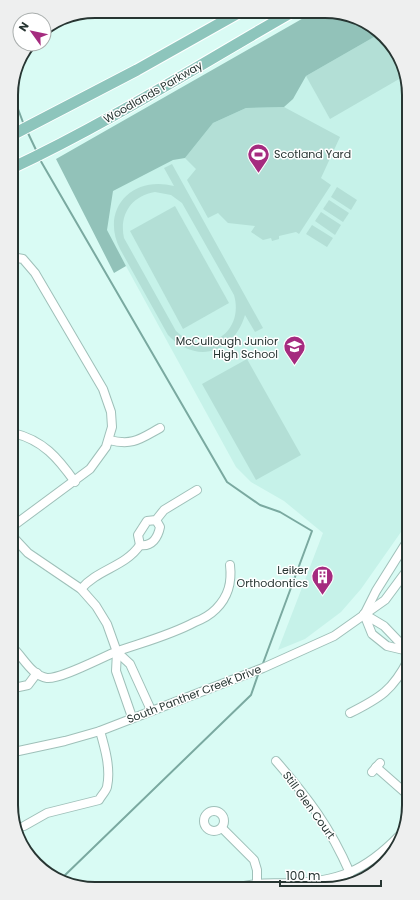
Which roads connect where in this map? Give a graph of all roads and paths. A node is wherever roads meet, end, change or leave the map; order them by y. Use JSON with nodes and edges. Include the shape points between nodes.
{"nodes":[{"id":1,"x":229,"y":18,"type":"edge"},
{"id":2,"x":281,"y":18,"type":"edge"},
{"id":3,"x":18,"y":132,"type":"edge"},
{"id":4,"x":18,"y":165,"type":"edge"},
{"id":5,"x":18,"y":258,"type":"edge"},
{"id":6,"x":160,"y":428,"type":"dead end"},
{"id":7,"x":18,"y":435,"type":"edge"},
{"id":8,"x":109,"y":440,"type":"junction"},
{"id":9,"x":75,"y":482,"type":"junction"},
{"id":10,"x":197,"y":490,"type":"dead end"},
{"id":11,"x":156,"y":520,"type":"junction"},
{"id":12,"x":18,"y":522,"type":"edge"},
{"id":13,"x":18,"y":542,"type":"edge"},
{"id":14,"x":140,"y":545,"type":"junction"},
{"id":15,"x":402,"y":550,"type":"edge"},
{"id":16,"x":230,"y":565,"type":"dead end"},
{"id":17,"x":402,"y":577,"type":"edge"},
{"id":18,"x":81,"y":589,"type":"junction"},
{"id":19,"x":364,"y":614,"type":"junction"},
{"id":20,"x":402,"y":645,"type":"edge"},
{"id":21,"x":402,"y":649,"type":"edge"},
{"id":22,"x":117,"y":652,"type":"junction"},
{"id":23,"x":18,"y":653,"type":"edge"},
{"id":24,"x":37,"y":673,"type":"junction"},
{"id":25,"x":402,"y":673,"type":"edge"},
{"id":26,"x":18,"y":687,"type":"edge"},
{"id":27,"x":151,"y":710,"type":"junction"},
{"id":28,"x":350,"y":713,"type":"dead end"},
{"id":29,"x":132,"y":717,"type":"junction"},
{"id":30,"x":100,"y":731,"type":"junction"},
{"id":31,"x":18,"y":751,"type":"edge"},
{"id":32,"x":276,"y":761,"type":"dead end"},
{"id":33,"x":376,"y":767,"type":"dead end"},
{"id":34,"x":402,"y":790,"type":"edge"},
{"id":35,"x":24,"y":826,"type":"dead end"},
{"id":36,"x":222,"y":828,"type":"dead end"},
{"id":37,"x":393,"y":841,"type":"edge"},
{"id":38,"x":350,"y":872,"type":"junction"},
{"id":39,"x":257,"y":882,"type":"edge"},
{"id":40,"x":315,"y":882,"type":"edge"}],
"edges":[{"from":1,"to":3,"type":"main road"},
{"from":2,"to":4,"type":"main road","name":"Woodlands Parkway"},
{"from":5,"to":8,"type":"street","via":[[23,259],[35,273],[103,389],[112,418]]},
{"from":6,"to":8,"type":"street","via":[[128,444]]},
{"from":7,"to":9,"type":"street","via":[[52,452]]},
{"from":8,"to":9,"type":"street","via":[[96,462]]},
{"from":9,"to":12,"type":"street"},
{"from":10,"to":11,"type":"street","via":[[164,510]]},
{"from":11,"to":14,"type":"street","via":[[147,521],[142,527],[138,535]]},
{"from":11,"to":14,"type":"street","via":[[160,527],[154,540],[149,544]]},
{"from":13,"to":18,"type":"street","via":[[28,553]]},
{"from":14,"to":18,"type":"street","via":[[130,558],[99,574]]},
{"from":15,"to":19,"type":"street","name":"South Panther Creek Drive"},
{"from":16,"to":22,"type":"street","via":[[231,585],[222,603],[211,613],[194,623]]},
{"from":17,"to":19,"type":"street","name":"South Panther Creek Drive","via":[[385,600]]},
{"from":18,"to":22,"type":"street","via":[[107,624]]},
{"from":19,"to":20,"type":"street","via":[[384,626]]},
{"from":19,"to":21,"type":"street","via":[[372,634],[387,646]]},
{"from":19,"to":27,"type":"street","name":"South Panther Creek Drive","via":[[334,636],[259,670]]},
{"from":22,"to":24,"type":"street","via":[[65,674],[47,678]]},
{"from":22,"to":27,"type":"street","via":[[130,664]]},
{"from":22,"to":29,"type":"street","via":[[116,671]]},
{"from":23,"to":24,"type":"street"},
{"from":24,"to":26,"type":"street","via":[[28,685]]},
{"from":25,"to":28,"type":"street","via":[[389,690],[370,704]]},
{"from":27,"to":29,"type":"street","name":"South Panther Creek Drive"},
{"from":29,"to":30,"type":"street","name":"South Panther Creek Drive"},
{"from":30,"to":31,"type":"street","name":"South Panther Creek Drive"},
{"from":30,"to":35,"type":"street","via":[[105,747],[108,776],[107,788],[99,800],[47,814]]},
{"from":32,"to":38,"type":"street","name":"Still Glen Court","via":[[329,829]]},
{"from":33,"to":34,"type":"street"},
{"from":36,"to":39,"type":"street","via":[[254,860]]},
{"from":37,"to":38,"type":"street","via":[[374,859]]},
{"from":38,"to":40,"type":"street","via":[[326,881]]}]}
